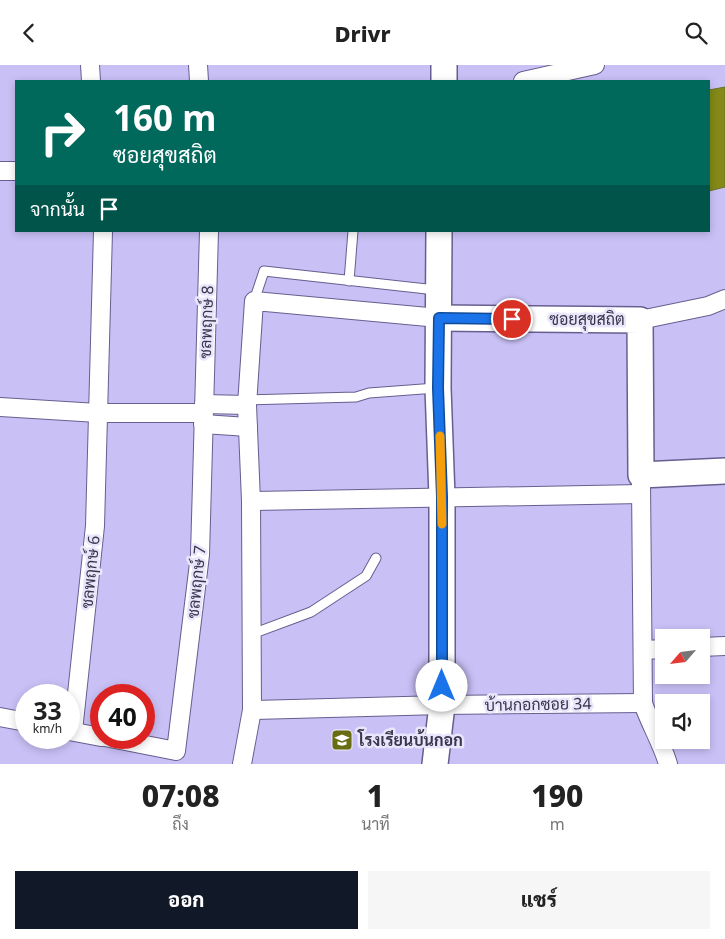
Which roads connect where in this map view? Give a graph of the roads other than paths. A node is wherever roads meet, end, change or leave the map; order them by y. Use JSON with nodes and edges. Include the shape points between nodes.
{"nodes":[{"id":1,"x":90,"y":65,"type":"edge"},
{"id":2,"x":198,"y":65,"type":"edge"},
{"id":3,"x":444,"y":65,"type":"edge"},
{"id":4,"x":595,"y":65,"type":"edge"},
{"id":5,"x":91,"y":80,"type":"edge"},
{"id":6,"x":200,"y":80,"type":"edge"},
{"id":7,"x":444,"y":80,"type":"edge"},
{"id":8,"x":528,"y":80,"type":"edge"},
{"id":9,"x":0,"y":171,"type":"edge"},
{"id":10,"x":15,"y":171,"type":"edge"},
{"id":11,"x":103,"y":232,"type":"edge"},
{"id":12,"x":209,"y":232,"type":"edge"},
{"id":13,"x":353,"y":232,"type":"edge"},
{"id":14,"x":439,"y":232,"type":"edge"},
{"id":15,"x":349,"y":281,"type":"junction"},
{"id":16,"x":439,"y":290,"type":"junction"},
{"id":17,"x":725,"y":299,"type":"edge"},
{"id":18,"x":254,"y":301,"type":"junction"},
{"id":19,"x":439,"y":318,"type":"junction"},
{"id":20,"x":640,"y":320,"type":"junction"},
{"id":21,"x":438,"y":388,"type":"junction"},
{"id":22,"x":247,"y":403,"type":"junction"},
{"id":23,"x":0,"y":407,"type":"edge"},
{"id":24,"x":98,"y":413,"type":"junction"},
{"id":25,"x":203,"y":414,"type":"junction"},
{"id":26,"x":248,"y":427,"type":"junction"},
{"id":27,"x":725,"y":471,"type":"edge"},
{"id":28,"x":641,"y":485,"type":"junction"},
{"id":29,"x":442,"y":497,"type":"junction"},
{"id":30,"x":251,"y":501,"type":"junction"},
{"id":31,"x":376,"y":558,"type":"dead end"},
{"id":32,"x":252,"y":634,"type":"junction"},
{"id":33,"x":725,"y":646,"type":"edge"},
{"id":34,"x":710,"y":647,"type":"edge"},
{"id":35,"x":655,"y":649,"type":"edge"},
{"id":36,"x":643,"y":650,"type":"junction"},
{"id":37,"x":77,"y":684,"type":"edge"},
{"id":38,"x":643,"y":703,"type":"junction"},
{"id":39,"x":442,"y":705,"type":"junction"},
{"id":40,"x":252,"y":710,"type":"junction"},
{"id":41,"x":0,"y":717,"type":"edge"},
{"id":42,"x":15,"y":720,"type":"edge"},
{"id":43,"x":155,"y":747,"type":"edge"},
{"id":44,"x":242,"y":764,"type":"edge"},
{"id":45,"x":435,"y":764,"type":"edge"},
{"id":46,"x":668,"y":764,"type":"edge"}],
"edges":[{"from":1,"to":5,"type":"street"},
{"from":2,"to":6,"type":"street"},
{"from":3,"to":7,"type":"street"},
{"from":4,"to":8,"type":"street"},
{"from":9,"to":10,"type":"street"},
{"from":11,"to":24,"type":"street","name":"ชลพฤกษ์ 6"},
{"from":12,"to":25,"type":"street","name":"ชลพฤกษ์ 8"},
{"from":13,"to":15,"type":"lane"},
{"from":14,"to":16,"type":"street"},
{"from":15,"to":16,"type":"lane"},
{"from":15,"to":18,"type":"lane","via":[[264,271]]},
{"from":16,"to":19,"type":"street"},
{"from":17,"to":20,"type":"street"},
{"from":18,"to":19,"type":"street"},
{"from":18,"to":22,"type":"street"},
{"from":19,"to":20,"type":"street","name":"ซอยสุขสถิต"},
{"from":19,"to":21,"type":"street"},
{"from":20,"to":28,"type":"street","name":"ซอยสุขสถิต"},
{"from":21,"to":22,"type":"lane","via":[[369,393],[356,397]]},
{"from":21,"to":29,"type":"street"},
{"from":22,"to":25,"type":"street"},
{"from":22,"to":26,"type":"street"},
{"from":23,"to":24,"type":"street"},
{"from":24,"to":25,"type":"street"},
{"from":24,"to":37,"type":"street","name":"ชลพฤกษ์ 6","via":[[95,526]]},
{"from":25,"to":26,"type":"street"},
{"from":25,"to":43,"type":"street","name":"ชลพฤกษ์ 7","via":[[200,555],[176,751]]},
{"from":26,"to":30,"type":"street"},
{"from":27,"to":28,"type":"street"},
{"from":28,"to":29,"type":"street"},
{"from":28,"to":36,"type":"street","name":"ซอยสุขสถิต"},
{"from":29,"to":30,"type":"street"},
{"from":29,"to":39,"type":"street"},
{"from":30,"to":32,"type":"street"},
{"from":31,"to":32,"type":"lane","via":[[366,576],[311,612]]},
{"from":32,"to":40,"type":"street"},
{"from":33,"to":34,"type":"street"},
{"from":35,"to":36,"type":"street"},
{"from":36,"to":38,"type":"street","name":"ซอยสุขสถิต"},
{"from":38,"to":39,"type":"street","name":"บ้านกอกซอย 34"},
{"from":38,"to":46,"type":"street","name":"ซอยสุขสถิต"},
{"from":39,"to":40,"type":"street","name":"บ้านกอกซอย 34"},
{"from":39,"to":45,"type":"street"},
{"from":40,"to":44,"type":"street"},
{"from":41,"to":42,"type":"street"}]}
